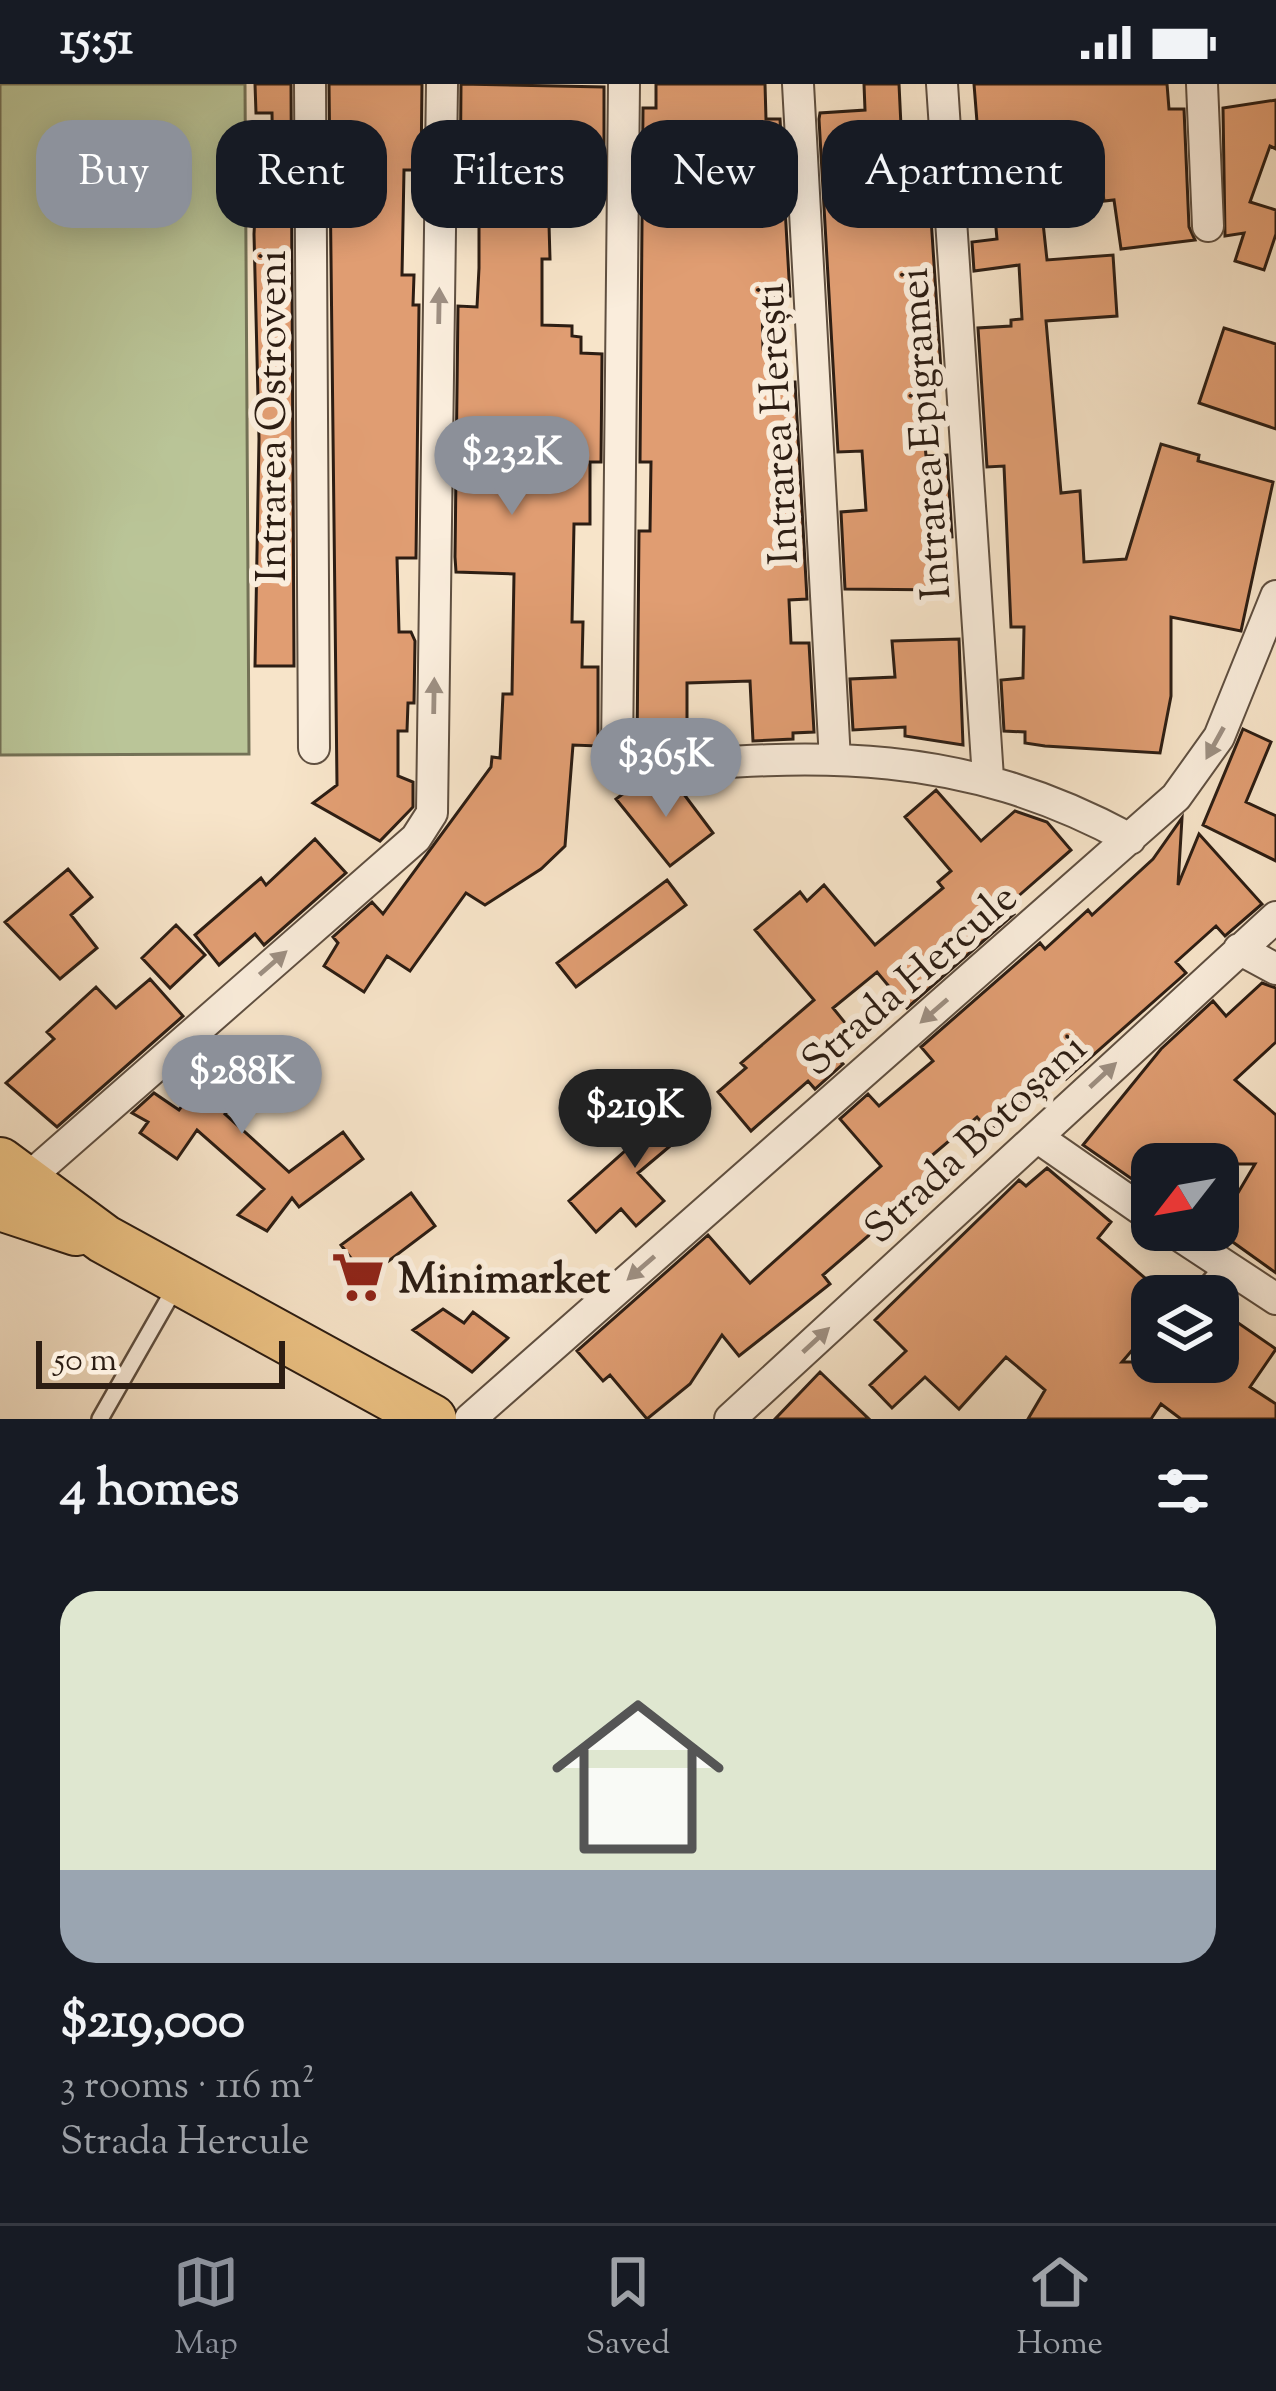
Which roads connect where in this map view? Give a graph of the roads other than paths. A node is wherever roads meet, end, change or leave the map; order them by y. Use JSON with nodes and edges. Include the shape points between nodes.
{"nodes":[{"id":1,"x":310,"y":84,"type":"edge"},
{"id":2,"x":442,"y":84,"type":"edge"},
{"id":3,"x":624,"y":84,"type":"edge"},
{"id":4,"x":798,"y":84,"type":"edge"},
{"id":5,"x":942,"y":84,"type":"edge"},
{"id":6,"x":1202,"y":84,"type":"edge"},
{"id":7,"x":1208,"y":226,"type":"dead end"},
{"id":8,"x":1276,"y":596,"type":"edge"},
{"id":9,"x":1264,"y":668,"type":"edge"},
{"id":10,"x":314,"y":748,"type":"dead end"},
{"id":11,"x":835,"y":760,"type":"junction"},
{"id":12,"x":988,"y":778,"type":"junction"},
{"id":13,"x":1130,"y":839,"type":"junction"},
{"id":14,"x":1276,"y":917,"type":"edge"},
{"id":15,"x":1239,"y":949,"type":"junction"},
{"id":16,"x":1276,"y":969,"type":"edge"},
{"id":17,"x":1037,"y":1137,"type":"junction"},
{"id":18,"x":7,"y":1193,"type":"edge"},
{"id":19,"x":1131,"y":1202,"type":"edge"},
{"id":20,"x":1203,"y":1251,"type":"edge"},
{"id":21,"x":1223,"y":1265,"type":"junction"},
{"id":22,"x":1215,"y":1275,"type":"edge"},
{"id":23,"x":179,"y":1280,"type":"junction"},
{"id":24,"x":1276,"y":1299,"type":"edge"},
{"id":25,"x":100,"y":1419,"type":"edge"},
{"id":26,"x":432,"y":1419,"type":"edge"},
{"id":27,"x":470,"y":1419,"type":"edge"},
{"id":28,"x":730,"y":1419,"type":"edge"}],
"edges":[{"from":1,"to":10,"type":"street","name":"Intrarea Ostroveni"},
{"from":18,"to":2,"type":"street","one_way":true,"via":[[416,838],[432,813]]},
{"from":3,"to":11,"type":"street","via":[[616,755],[635,769]]},
{"from":4,"to":11,"type":"street","name":"Intrarea Herești"},
{"from":5,"to":12,"type":"street","name":"Intrarea Epigramei"},
{"from":6,"to":7,"type":"street"},
{"from":8,"to":9,"type":"street","name":"Strada Hercule"},
{"from":9,"to":13,"type":"street","name":"Strada Hercule","one_way":true,"via":[[1202,766]]},
{"from":11,"to":12,"type":"street"},
{"from":12,"to":13,"type":"street"},
{"from":13,"to":27,"type":"street","name":"Strada Hercule","one_way":true},
{"from":14,"to":15,"type":"street","name":"Strada Botoșani"},
{"from":15,"to":16,"type":"street"},
{"from":17,"to":15,"type":"street","name":"Strada Botoșani","one_way":true},
{"from":17,"to":19,"type":"street"},
{"from":28,"to":17,"type":"street","name":"Strada Botoșani","one_way":true},
{"from":18,"to":23,"type":"main road"},
{"from":20,"to":21,"type":"street"},
{"from":21,"to":22,"type":"lane"},
{"from":21,"to":24,"type":"street"},
{"from":23,"to":25,"type":"lane"},
{"from":23,"to":26,"type":"main road"}]}
